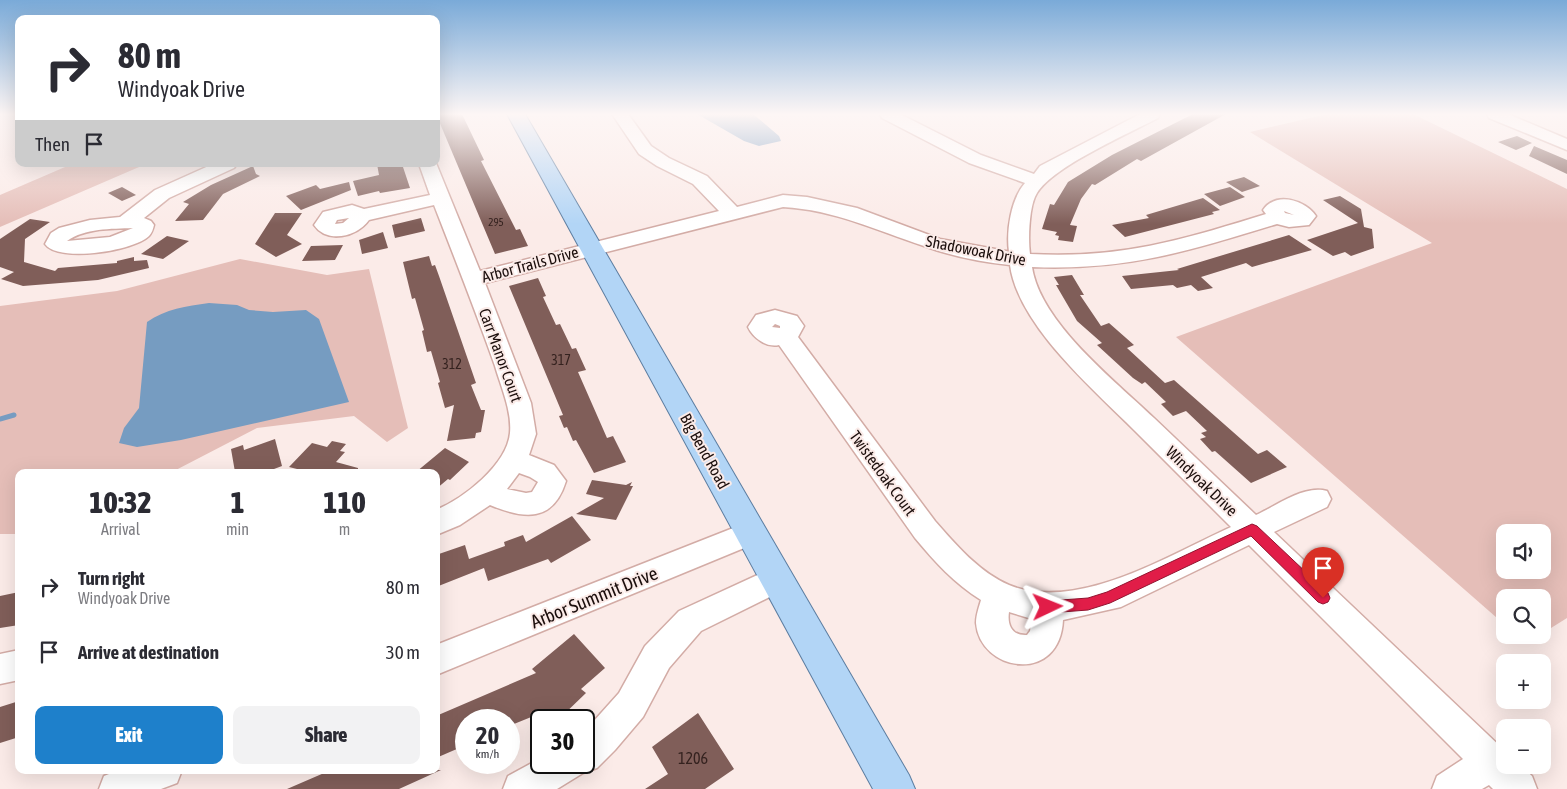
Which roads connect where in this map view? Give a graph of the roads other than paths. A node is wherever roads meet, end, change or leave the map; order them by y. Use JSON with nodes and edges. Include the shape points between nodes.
{"nodes":[{"id":1,"x":537,"y":151,"type":"edge"},
{"id":2,"x":646,"y":151,"type":"edge"},
{"id":3,"x":959,"y":151,"type":"edge"},
{"id":4,"x":1083,"y":151,"type":"edge"},
{"id":5,"x":221,"y":167,"type":"edge"},
{"id":6,"x":429,"y":167,"type":"edge"},
{"id":7,"x":1037,"y":180,"type":"junction"},
{"id":8,"x":441,"y":198,"type":"junction"},
{"id":9,"x":731,"y":212,"type":"junction"},
{"id":10,"x":361,"y":216,"type":"dead end"},
{"id":11,"x":1278,"y":217,"type":"dead end"},
{"id":12,"x":126,"y":222,"type":"dead end"},
{"id":13,"x":591,"y":248,"type":"junction"},
{"id":14,"x":1019,"y":260,"type":"junction"},
{"id":15,"x":473,"y":279,"type":"junction"},
{"id":16,"x":785,"y":336,"type":"dead end"},
{"id":17,"x":512,"y":461,"type":"junction"},
{"id":18,"x":487,"y":492,"type":"junction"},
{"id":19,"x":1317,"y":500,"type":"dead end"},
{"id":20,"x":440,"y":522,"type":"edge"},
{"id":21,"x":1252,"y":529,"type":"junction"},
{"id":22,"x":751,"y":534,"type":"junction"},
{"id":23,"x":778,"y":579,"type":"junction"},
{"id":24,"x":997,"y":594,"type":"junction"},
{"id":25,"x":1048,"y":607,"type":"junction"},
{"id":26,"x":440,"y":658,"type":"edge"},
{"id":27,"x":15,"y":666,"type":"edge"},
{"id":28,"x":0,"y":669,"type":"edge"},
{"id":29,"x":595,"y":745,"type":"edge"},
{"id":30,"x":1491,"y":762,"type":"junction"},
{"id":31,"x":154,"y":774,"type":"edge"},
{"id":32,"x":548,"y":774,"type":"edge"},
{"id":33,"x":117,"y":789,"type":"edge"},
{"id":34,"x":521,"y":789,"type":"edge"},
{"id":35,"x":895,"y":789,"type":"edge"},
{"id":36,"x":1450,"y":789,"type":"edge"},
{"id":37,"x":1519,"y":789,"type":"edge"}],
"edges":[{"from":1,"to":13,"type":"main road","name":"Big Bend Road"},
{"from":2,"to":9,"type":"street","via":[[700,180]]},
{"from":3,"to":7,"type":"street"},
{"from":4,"to":7,"type":"street","via":[[1047,170]]},
{"from":5,"to":12,"type":"street","via":[[162,194]]},
{"from":6,"to":8,"type":"street","name":"Arbor Trails Drive"},
{"from":7,"to":14,"type":"street","name":"Windyoak Drive","via":[[1029,190],[1022,211]]},
{"from":8,"to":10,"type":"street"},
{"from":8,"to":15,"type":"street","name":"Arbor Trails Drive"},
{"from":9,"to":13,"type":"street","name":"Shadowoak Drive"},
{"from":9,"to":14,"type":"street","name":"Shadowoak Drive","via":[[783,201],[817,202],[860,214],[877,224],[939,245]]},
{"from":11,"to":14,"type":"street","name":"Shadowoak Drive","via":[[1135,256],[1042,262]]},
{"from":13,"to":15,"type":"street","name":"Arbor Trails Drive"},
{"from":13,"to":22,"type":"main road","name":"Big Bend Road"},
{"from":14,"to":21,"type":"street","name":"Windyoak Drive","via":[[1034,304],[1073,355]]},
{"from":15,"to":17,"type":"street","name":"Carr Manor Court","via":[[519,402],[523,433]]},
{"from":16,"to":24,"type":"street","name":"Twistedoak Court","via":[[939,548],[978,584]]},
{"from":17,"to":18,"type":"street","name":"Carr Manor Court"},
{"from":17,"to":18,"type":"street","via":[[536,467],[549,475],[552,481],[546,495],[522,505]]},
{"from":18,"to":20,"type":"street","name":"Carr Manor Court","via":[[451,518]]},
{"from":19,"to":21,"type":"street","name":"Twistedoak Court"},
{"from":21,"to":25,"type":"street","name":"Twistedoak Court","via":[[1110,597],[1088,604]]},
{"from":21,"to":30,"type":"street","name":"Windyoak Drive"},
{"from":22,"to":23,"type":"main road","name":"Big Bend Road"},
{"from":22,"to":26,"type":"street","name":"Arbor Summit Drive"},
{"from":23,"to":29,"type":"street","via":[[690,621],[657,658],[631,705]]},
{"from":23,"to":35,"type":"main road","name":"Big Bend Road"},
{"from":24,"to":25,"type":"street","name":"Twistedoak Court","via":[[1013,601]]},
{"from":24,"to":25,"type":"street","via":[[992,621],[994,630],[1011,647],[1032,649],[1039,645],[1046,631]]},
{"from":27,"to":28,"type":"street"},
{"from":30,"to":36,"type":"street"},
{"from":30,"to":37,"type":"street","name":"Windyoak Drive"},
{"from":31,"to":33,"type":"street"},
{"from":32,"to":34,"type":"street"}]}
